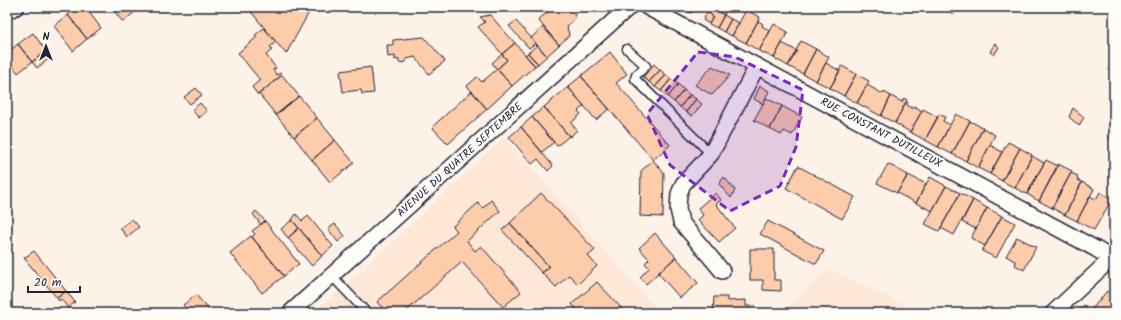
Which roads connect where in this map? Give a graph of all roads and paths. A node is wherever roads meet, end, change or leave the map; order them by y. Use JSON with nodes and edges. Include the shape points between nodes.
{"nodes":[{"id":1,"x":16,"y":7,"type":"edge"},
{"id":2,"x":629,"y":7,"type":"edge"},
{"id":3,"x":646,"y":7,"type":"edge"},
{"id":4,"x":7,"y":11,"type":"edge"},
{"id":5,"x":627,"y":49,"type":"dead end"},
{"id":6,"x":757,"y":66,"type":"junction"},
{"id":7,"x":711,"y":154,"type":"junction"},
{"id":8,"x":1113,"y":258,"type":"edge"},
{"id":9,"x":722,"y":271,"type":"dead end"},
{"id":10,"x":332,"y":276,"type":"junction"},
{"id":11,"x":290,"y":313,"type":"edge"},
{"id":12,"x":367,"y":313,"type":"edge"},
{"id":13,"x":1053,"y":313,"type":"edge"}],
"edges":[{"from":1,"to":4,"type":"street"},
{"from":2,"to":10,"type":"street","name":"AVENUE DU QUATRE SEPTEMBRE"},
{"from":3,"to":6,"type":"street","name":"RUE CONSTANT DUTILLEUX"},
{"from":5,"to":7,"type":"lane","via":[[646,66],[636,75],[635,80]]},
{"from":6,"to":7,"type":"street"},
{"from":6,"to":8,"type":"street","name":"RUE CONSTANT DUTILLEUX"},
{"from":7,"to":9,"type":"street","via":[[683,184],[678,209],[681,222]]},
{"from":8,"to":13,"type":"street"},
{"from":10,"to":11,"type":"street","name":"AVENUE DU QUATRE SEPTEMBRE"},
{"from":10,"to":12,"type":"lane"}]}
